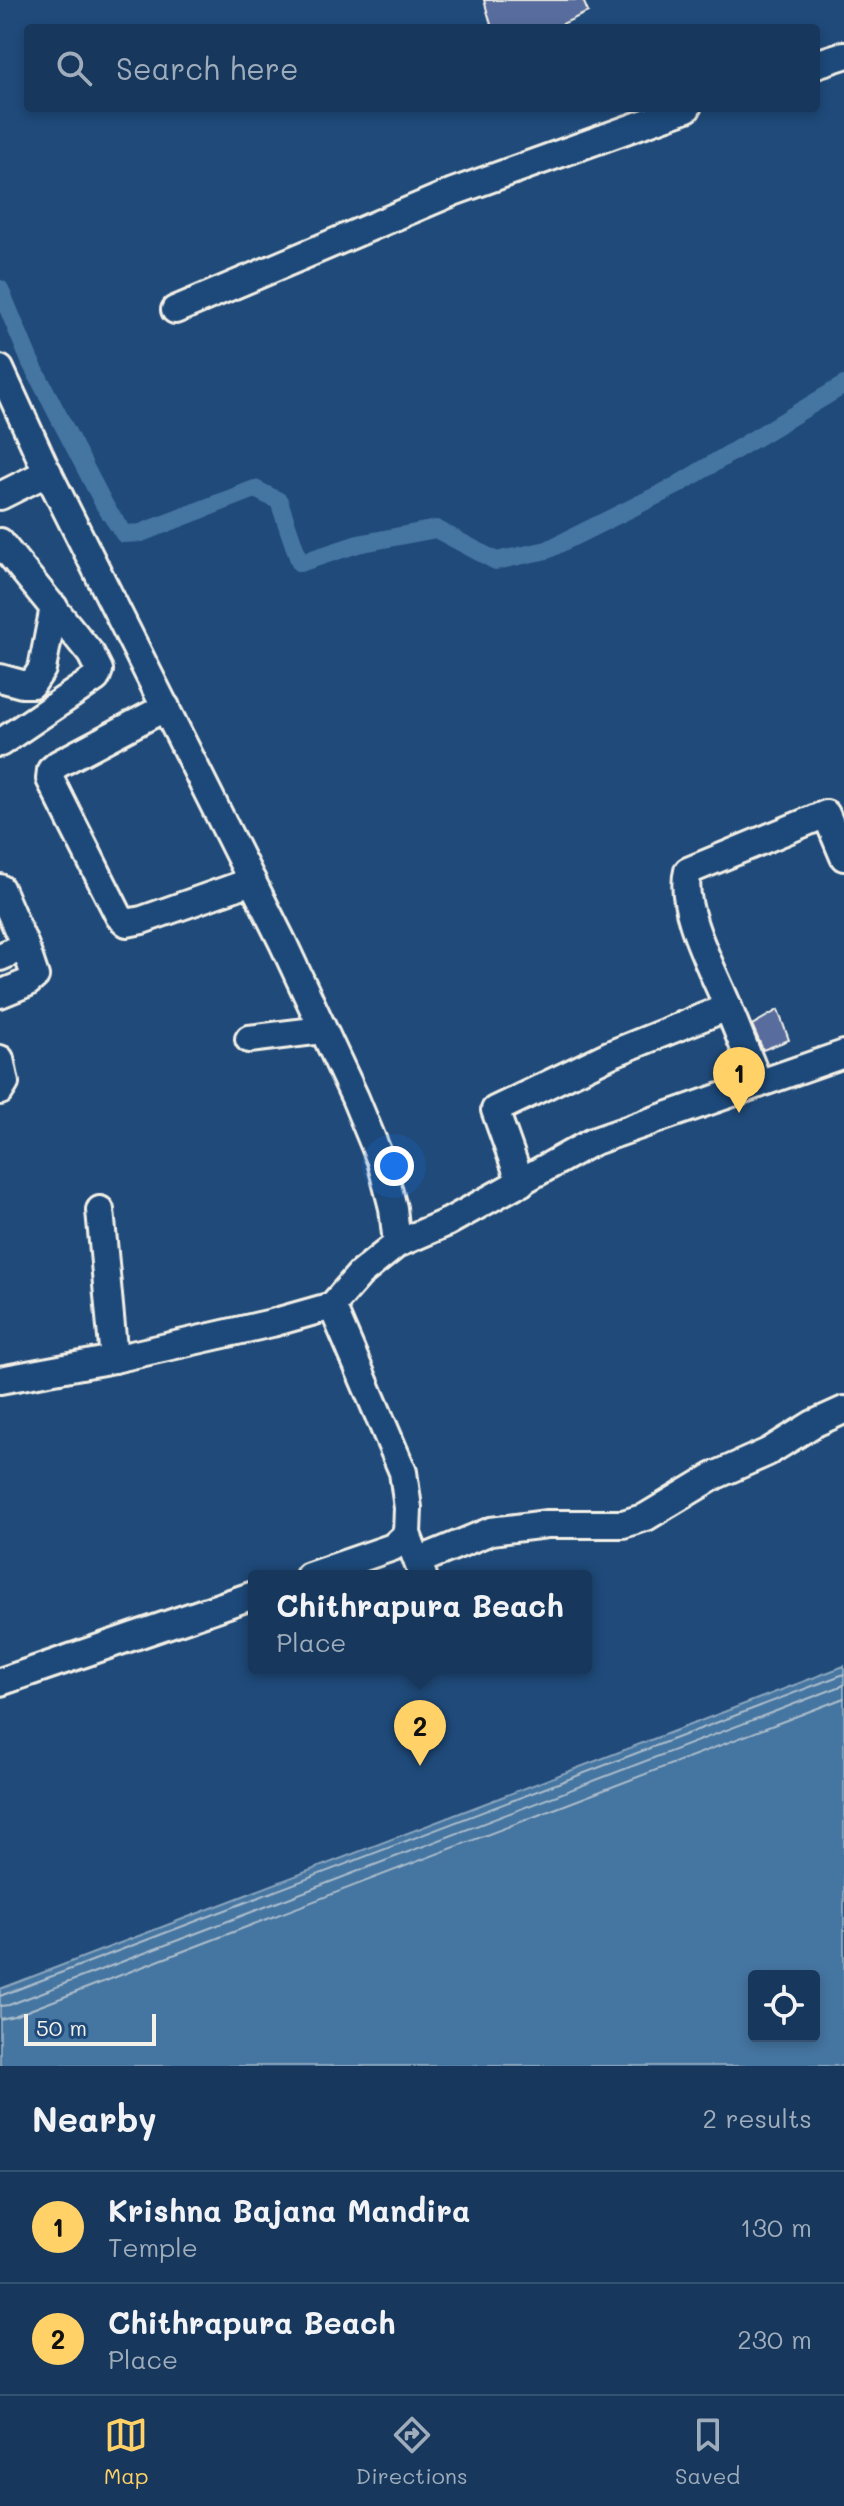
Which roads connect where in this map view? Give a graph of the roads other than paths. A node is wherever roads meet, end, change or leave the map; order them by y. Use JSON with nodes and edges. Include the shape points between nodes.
{"nodes":[{"id":1,"x":844,"y":55,"type":"edge"},
{"id":2,"x":820,"y":63,"type":"edge"},
{"id":3,"x":676,"y":112,"type":"edge"},
{"id":4,"x":175,"y":310,"type":"dead end"},
{"id":5,"x":0,"y":369,"type":"edge"},
{"id":6,"x":48,"y":472,"type":"junction"},
{"id":7,"x":0,"y":496,"type":"edge"},
{"id":8,"x":1,"y":536,"type":"edge"},
{"id":9,"x":54,"y":607,"type":"junction"},
{"id":10,"x":0,"y":678,"type":"edge"},
{"id":11,"x":166,"y":707,"type":"junction"},
{"id":12,"x":0,"y":743,"type":"edge"},
{"id":13,"x":837,"y":822,"type":"edge"},
{"id":14,"x":844,"y":857,"type":"edge"},
{"id":15,"x":252,"y":881,"type":"junction"},
{"id":16,"x":0,"y":888,"type":"edge"},
{"id":17,"x":25,"y":946,"type":"junction"},
{"id":18,"x":0,"y":957,"type":"edge"},
{"id":19,"x":0,"y":994,"type":"edge"},
{"id":20,"x":728,"y":1007,"type":"junction"},
{"id":21,"x":322,"y":1030,"type":"junction"},
{"id":22,"x":249,"y":1039,"type":"dead end"},
{"id":23,"x":844,"y":1054,"type":"edge"},
{"id":24,"x":0,"y":1059,"type":"edge"},
{"id":25,"x":759,"y":1084,"type":"junction"},
{"id":26,"x":0,"y":1091,"type":"edge"},
{"id":27,"x":521,"y":1183,"type":"junction"},
{"id":28,"x":100,"y":1210,"type":"dead end"},
{"id":29,"x":397,"y":1244,"type":"junction"},
{"id":30,"x":332,"y":1306,"type":"junction"},
{"id":31,"x":114,"y":1359,"type":"junction"},
{"id":32,"x":0,"y":1380,"type":"edge"},
{"id":33,"x":844,"y":1410,"type":"edge"},
{"id":34,"x":407,"y":1534,"type":"junction"},
{"id":35,"x":421,"y":1569,"type":"edge"},
{"id":36,"x":326,"y":1570,"type":"edge"},
{"id":37,"x":248,"y":1597,"type":"edge"},
{"id":38,"x":0,"y":1682,"type":"edge"}],
"edges":[{"from":1,"to":2,"type":"street"},
{"from":3,"to":4,"type":"street","via":[[453,192]]},
{"from":5,"to":6,"type":"street"},
{"from":6,"to":7,"type":"street"},
{"from":6,"to":11,"type":"street"},
{"from":8,"to":9,"type":"street"},
{"from":9,"to":10,"type":"street","via":[[38,677],[32,684]]},
{"from":9,"to":12,"type":"street","via":[[95,659],[96,678]]},
{"from":11,"to":15,"type":"street"},
{"from":11,"to":15,"type":"street","via":[[58,764],[50,779],[127,923]]},
{"from":13,"to":14,"type":"street"},
{"from":13,"to":20,"type":"street","via":[[826,814],[688,871],[687,905]]},
{"from":15,"to":21,"type":"street"},
{"from":16,"to":17,"type":"street"},
{"from":17,"to":18,"type":"street"},
{"from":17,"to":19,"type":"street","via":[[35,976]]},
{"from":20,"to":25,"type":"street"},
{"from":20,"to":27,"type":"street","via":[[611,1054],[495,1110]]},
{"from":21,"to":22,"type":"street"},
{"from":21,"to":29,"type":"street","via":[[381,1161]]},
{"from":23,"to":25,"type":"street"},
{"from":24,"to":26,"type":"street","via":[[5,1083]]},
{"from":25,"to":27,"type":"street","via":[[592,1142]]},
{"from":27,"to":29,"type":"street"},
{"from":28,"to":31,"type":"street"},
{"from":29,"to":30,"type":"street"},
{"from":30,"to":31,"type":"street"},
{"from":30,"to":34,"type":"street","via":[[403,1472]]},
{"from":31,"to":32,"type":"street"},
{"from":33,"to":35,"type":"street","via":[[646,1517],[623,1524],[547,1524],[491,1531]]},
{"from":34,"to":35,"type":"street"},
{"from":34,"to":36,"type":"street","via":[[393,1547]]},
{"from":37,"to":38,"type":"street"}]}
